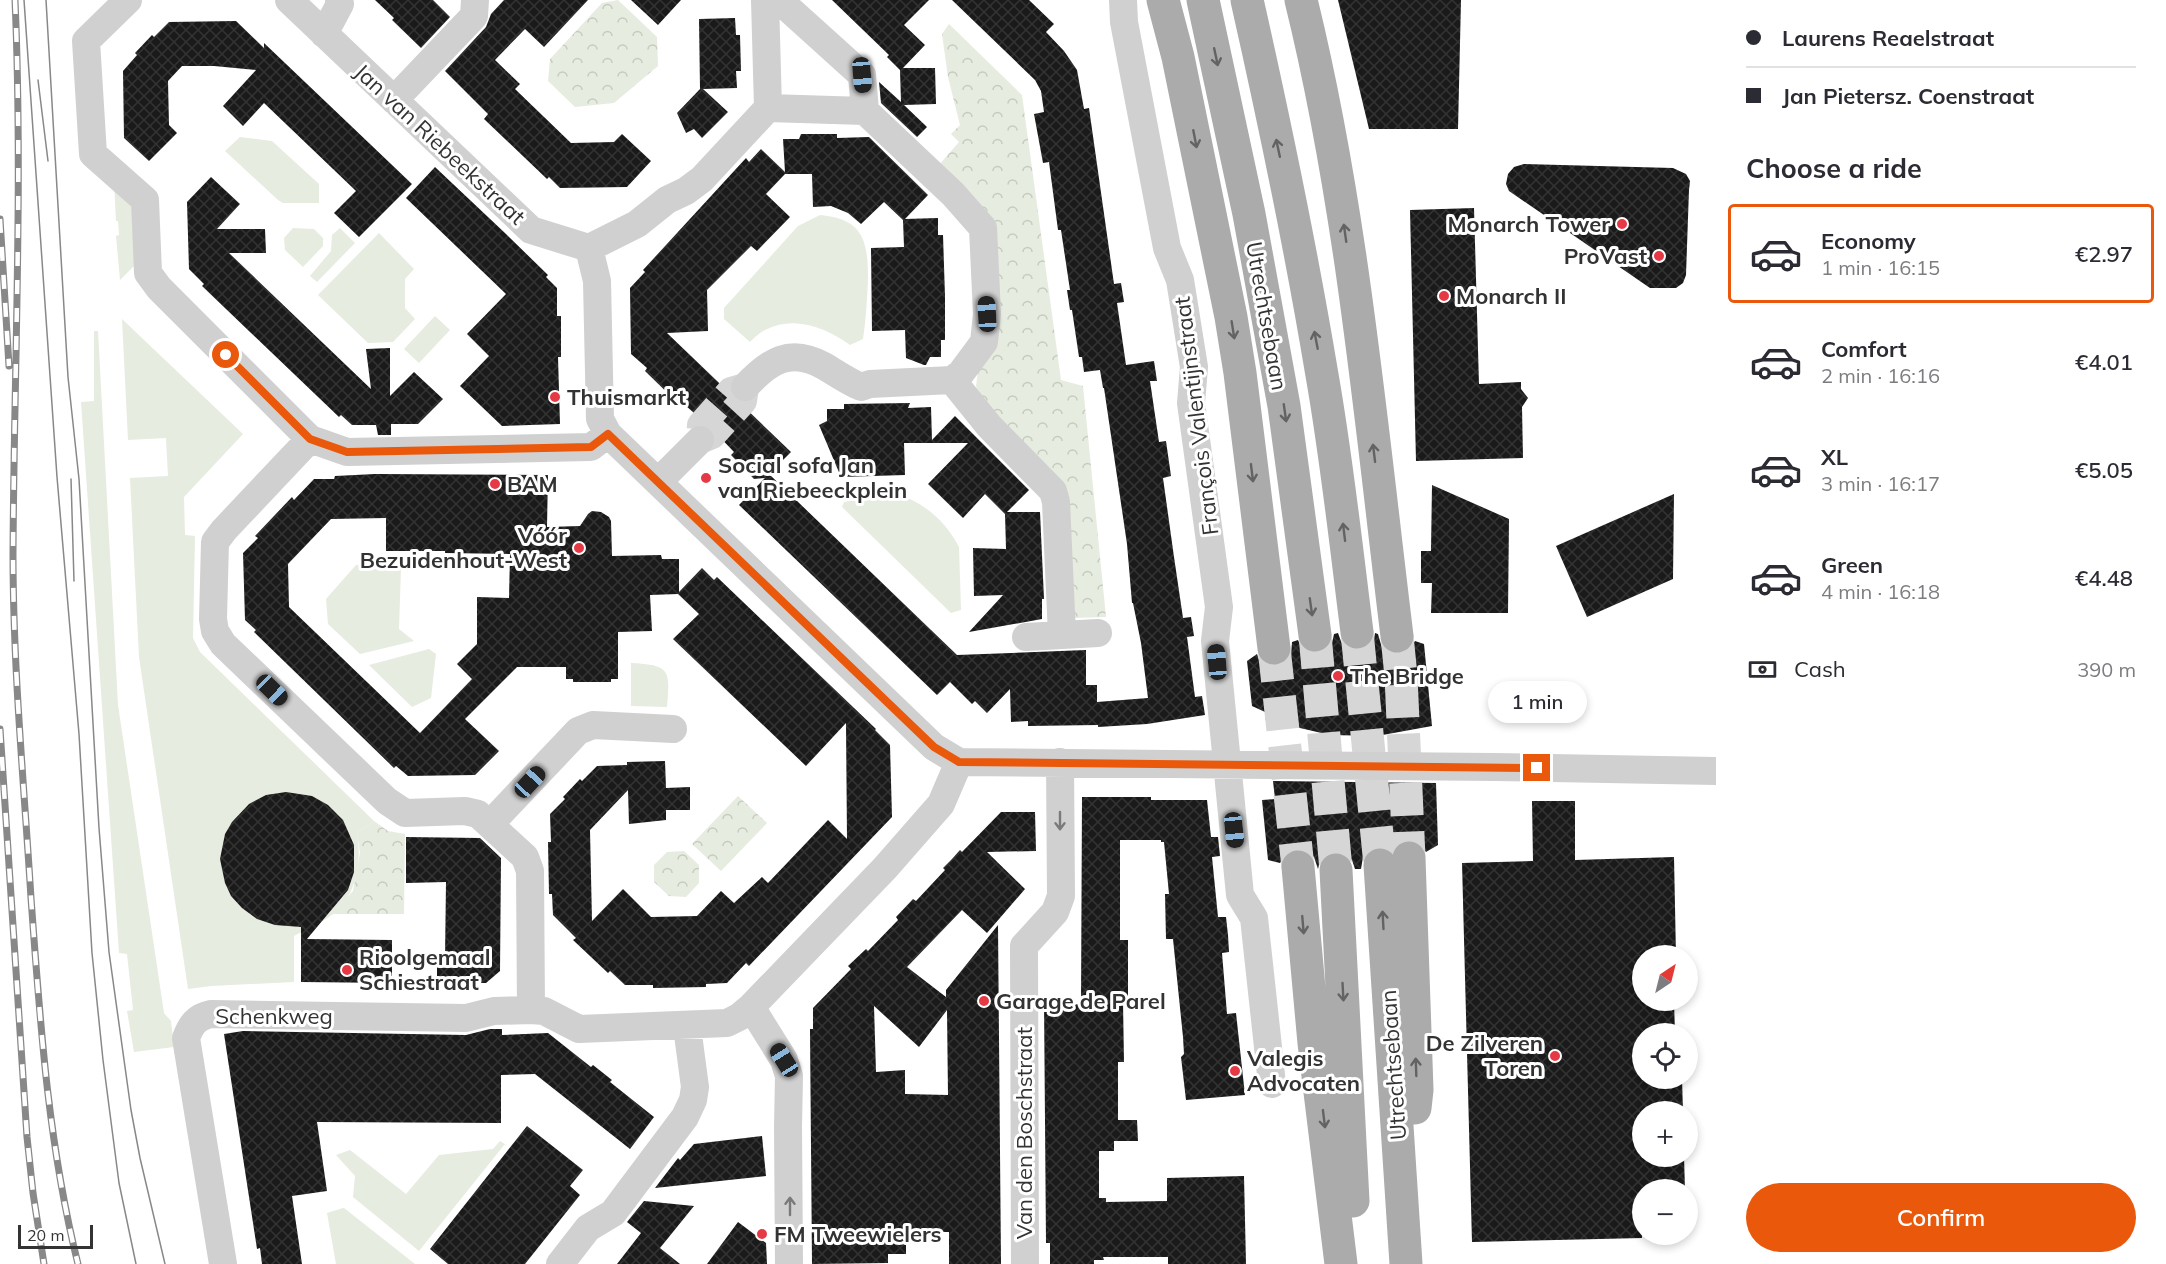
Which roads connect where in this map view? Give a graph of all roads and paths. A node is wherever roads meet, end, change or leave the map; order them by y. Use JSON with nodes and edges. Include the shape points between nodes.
{"nodes":[{"id":1,"x":128,"y":0,"type":"edge"},
{"id":2,"x":289,"y":0,"type":"edge"},
{"id":3,"x":339,"y":0,"type":"edge"},
{"id":4,"x":475,"y":0,"type":"edge"},
{"id":5,"x":765,"y":0,"type":"edge"},
{"id":6,"x":779,"y":0,"type":"edge"},
{"id":7,"x":1123,"y":0,"type":"edge"},
{"id":8,"x":1163,"y":0,"type":"edge"},
{"id":9,"x":1203,"y":0,"type":"edge"},
{"id":10,"x":1247,"y":0,"type":"edge"},
{"id":11,"x":1301,"y":0,"type":"edge"},
{"id":12,"x":324,"y":34,"type":"junction"},
{"id":13,"x":394,"y":100,"type":"junction"},
{"id":14,"x":768,"y":108,"type":"junction"},
{"id":15,"x":865,"y":111,"type":"junction"},
{"id":16,"x":589,"y":248,"type":"junction"},
{"id":17,"x":952,"y":380,"type":"junction"},
{"id":18,"x":746,"y":387,"type":"tunnel mouth"},
{"id":19,"x":608,"y":434,"type":"junction"},
{"id":20,"x":310,"y":439,"type":"junction"},
{"id":21,"x":700,"y":440,"type":"dead end"},
{"id":22,"x":659,"y":481,"type":"junction"},
{"id":23,"x":1357,"y":632,"type":"tunnel mouth"},
{"id":24,"x":1098,"y":633,"type":"dead end"},
{"id":25,"x":1062,"y":635,"type":"junction"},
{"id":26,"x":1315,"y":635,"type":"tunnel mouth"},
{"id":27,"x":1397,"y":636,"type":"tunnel mouth"},
{"id":28,"x":1026,"y":637,"type":"dead end"},
{"id":29,"x":1274,"y":648,"type":"tunnel mouth"},
{"id":30,"x":673,"y":729,"type":"dead end"},
{"id":31,"x":959,"y":762,"type":"junction"},
{"id":32,"x":1060,"y":762,"type":"junction"},
{"id":33,"x":1227,"y":765,"type":"junction"},
{"id":34,"x":1716,"y":771,"type":"edge"},
{"id":35,"x":490,"y":824,"type":"junction"},
{"id":36,"x":1394,"y":862,"type":"tunnel mouth"},
{"id":37,"x":1298,"y":867,"type":"tunnel mouth"},
{"id":38,"x":1336,"y":870,"type":"tunnel mouth"},
{"id":39,"x":751,"y":1007,"type":"junction"},
{"id":40,"x":531,"y":1010,"type":"junction"},
{"id":41,"x":687,"y":1027,"type":"junction"},
{"id":42,"x":1272,"y":1084,"type":"dead end"},
{"id":43,"x":1406,"y":1257,"type":"edge"},
{"id":44,"x":223,"y":1264,"type":"edge"},
{"id":45,"x":560,"y":1264,"type":"edge"},
{"id":46,"x":789,"y":1264,"type":"edge"},
{"id":47,"x":1024,"y":1264,"type":"edge"},
{"id":48,"x":1341,"y":1264,"type":"edge"},
{"id":49,"x":1352,"y":1264,"type":"edge"}],
"edges":[{"from":1,"to":20,"type":"street","via":[[86,41],[93,154],[150,199],[148,273],[159,288]]},
{"from":2,"to":12,"type":"street","name":"Jan van Riebeekstraat"},
{"from":3,"to":12,"type":"street"},
{"from":4,"to":13,"type":"street","via":[[474,16]]},
{"from":5,"to":14,"type":"street"},
{"from":6,"to":15,"type":"street","via":[[862,75]]},
{"from":7,"to":33,"type":"street","name":"François Valentijnstraat","via":[[1167,248],[1180,280],[1194,367],[1191,403],[1219,606],[1215,641]]},
{"from":8,"to":29,"type":"main road","one_way":true,"via":[[1231,317]]},
{"from":9,"to":26,"type":"main road","name":"Utrechtsebaan","one_way":true,"via":[[1249,214],[1284,406]]},
{"from":23,"to":10,"type":"main road","name":"Utrechtsebaan","one_way":true,"via":[[1322,375]]},
{"from":27,"to":11,"type":"main road","one_way":true,"via":[[1354,291],[1333,154]]},
{"from":12,"to":13,"type":"street","name":"Jan van Riebeekstraat"},
{"from":13,"to":16,"type":"street","name":"Jan van Riebeekstraat","via":[[531,230]]},
{"from":14,"to":15,"type":"street"},
{"from":14,"to":16,"type":"street","via":[[702,179],[638,224]]},
{"from":15,"to":17,"type":"street","via":[[953,194],[983,228],[987,314],[984,342],[961,374]]},
{"from":16,"to":19,"type":"street","via":[[597,281],[600,419]]},
{"from":17,"to":18,"type":"street","via":[[861,387],[804,357],[782,358],[770,364]]},
{"from":17,"to":25,"type":"street","via":[[989,426],[1053,491]]},
{"from":19,"to":20,"type":"street","via":[[591,447],[441,451],[347,452]]},
{"from":19,"to":22,"type":"street"},
{"from":20,"to":35,"type":"street","via":[[215,542],[215,632],[387,801],[405,813],[465,811],[478,814]]},
{"from":21,"to":22,"type":"street"},
{"from":22,"to":31,"type":"street","via":[[934,747]]},
{"from":24,"to":25,"type":"street"},
{"from":25,"to":28,"type":"street"},
{"from":30,"to":35,"type":"street","via":[[593,725],[578,731]]},
{"from":31,"to":32,"type":"street"},
{"from":31,"to":39,"type":"street","name":"Schenkweg","via":[[941,804]]},
{"from":32,"to":33,"type":"street"},
{"from":32,"to":47,"type":"street","name":"Van den Boschstraat","one_way":true,"via":[[1061,896],[1055,912],[1024,946]]},
{"from":33,"to":34,"type":"street"},
{"from":33,"to":42,"type":"street","name":"François Valentijnstraat","via":[[1240,895],[1254,918]]},
{"from":35,"to":40,"type":"street","via":[[525,857],[530,871]]},
{"from":43,"to":36,"type":"main road","one_way":true,"via":[[1417,1090]]},
{"from":37,"to":48,"type":"main road","one_way":true,"via":[[1314,1043]]},
{"from":38,"to":49,"type":"main road","name":"Utrechtsebaan","one_way":true,"via":[[1353,1191]]},
{"from":39,"to":41,"type":"street","name":"Schenkweg","via":[[727,1023]]},
{"from":46,"to":39,"type":"street","one_way":true,"via":[[789,1076],[784,1060]]},
{"from":40,"to":41,"type":"street","name":"Schenkweg","via":[[544,1011],[579,1029]]},
{"from":40,"to":44,"type":"street","name":"Schenkweg","via":[[494,1011],[466,1018],[211,1014],[192,1024],[186,1038]]},
{"from":41,"to":45,"type":"street","via":[[695,1087],[685,1117],[613,1213],[588,1228]]}]}
